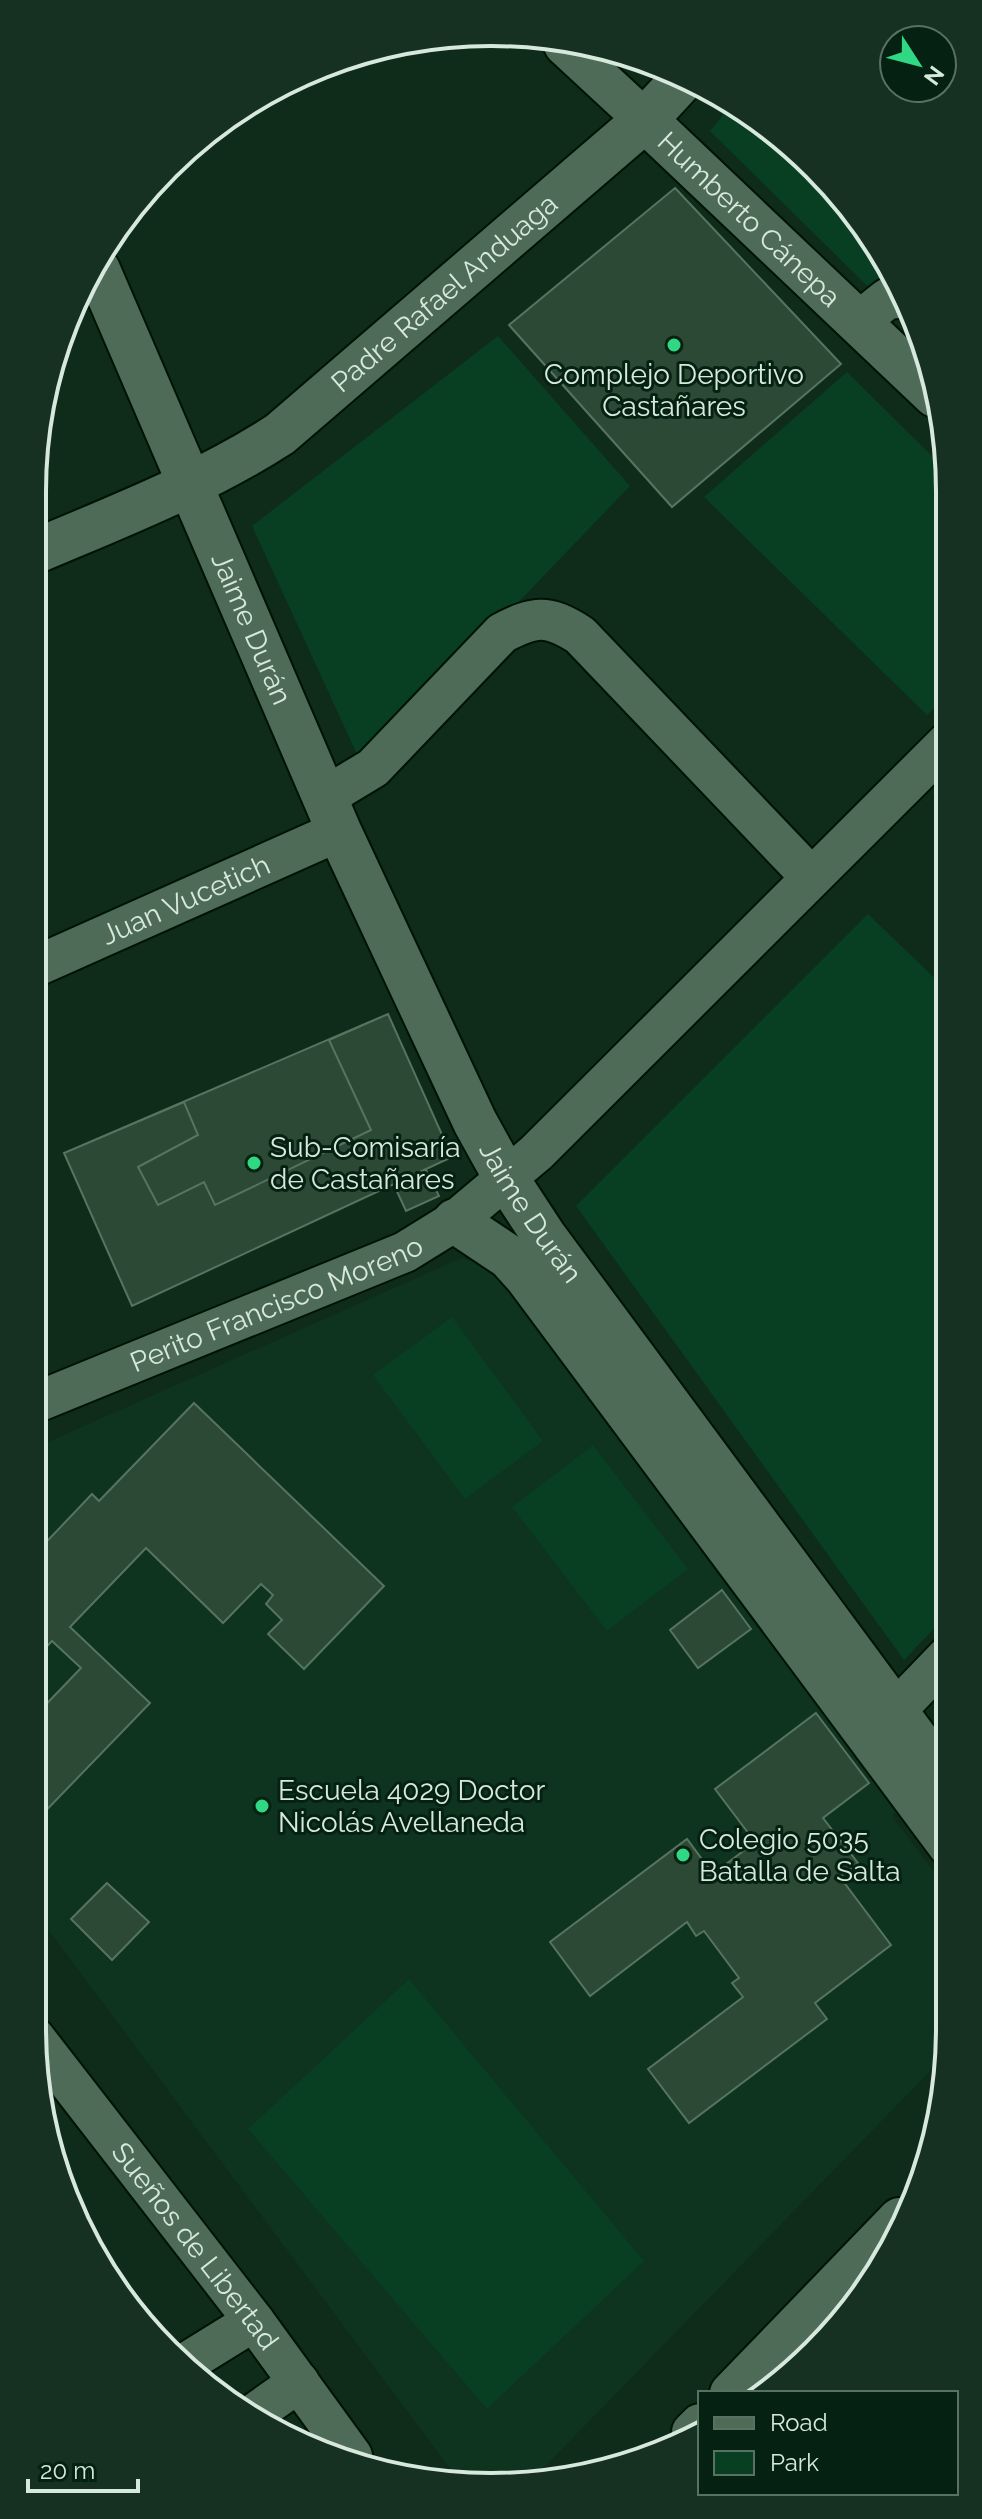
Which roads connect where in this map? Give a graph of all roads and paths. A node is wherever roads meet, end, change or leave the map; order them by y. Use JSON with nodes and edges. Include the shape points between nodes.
{"nodes":[{"id":1,"x":574,"y":54,"type":"edge"},
{"id":2,"x":676,"y":87,"type":"edge"},
{"id":3,"x":645,"y":120,"type":"junction"},
{"id":4,"x":101,"y":277,"type":"edge"},
{"id":5,"x":892,"y":298,"type":"edge"},
{"id":6,"x":858,"y":322,"type":"junction"},
{"id":7,"x":923,"y":383,"type":"edge"},
{"id":8,"x":191,"y":484,"type":"junction"},
{"id":9,"x":46,"y":547,"type":"edge"},
{"id":10,"x":936,"y":754,"type":"edge"},
{"id":11,"x":332,"y":814,"type":"junction"},
{"id":12,"x":811,"y":877,"type":"junction"},
{"id":13,"x":46,"y":961,"type":"edge"},
{"id":14,"x":506,"y":1178,"type":"junction"},
{"id":15,"x":455,"y":1221,"type":"junction"},
{"id":16,"x":46,"y":1398,"type":"edge"},
{"id":17,"x":936,"y":1668,"type":"edge"},
{"id":18,"x":896,"y":1710,"type":"junction"},
{"id":19,"x":936,"y":1766,"type":"edge"},
{"id":20,"x":936,"y":1826,"type":"edge"},
{"id":21,"x":48,"y":2065,"type":"edge"},
{"id":22,"x":887,"y":2231,"type":"edge"},
{"id":23,"x":254,"y":2321,"type":"junction"},
{"id":24,"x":193,"y":2359,"type":"edge"},
{"id":25,"x":299,"y":2382,"type":"junction"},
{"id":26,"x":732,"y":2391,"type":"edge"},
{"id":27,"x":261,"y":2409,"type":"edge"},
{"id":28,"x":347,"y":2448,"type":"edge"}],
"edges":[{"from":1,"to":3,"type":"street","name":"Humberto Cánepa"},
{"from":2,"to":3,"type":"street","name":"Padre Rafael Anduaga"},
{"from":3,"to":6,"type":"street","name":"Humberto Cánepa"},
{"from":3,"to":8,"type":"street","name":"Padre Rafael Anduaga","via":[[280,434]]},
{"from":4,"to":8,"type":"street","name":"Jaime Durán"},
{"from":5,"to":6,"type":"street"},
{"from":6,"to":7,"type":"street","name":"Humberto Cánepa"},
{"from":8,"to":9,"type":"street","name":"Padre Rafael Anduaga"},
{"from":8,"to":11,"type":"street","name":"Jaime Durán"},
{"from":10,"to":12,"type":"street","name":"Perito Francisco Moreno"},
{"from":11,"to":12,"type":"street","name":"Juan Vucetich","via":[[502,633],[527,620],[544,619],[580,635]]},
{"from":11,"to":13,"type":"street","name":"Juan Vucetich"},
{"from":11,"to":14,"type":"street","name":"Jaime Durán"},
{"from":12,"to":14,"type":"street","name":"Perito Francisco Moreno"},
{"from":14,"to":15,"type":"street","name":"Perito Francisco Moreno"},
{"from":14,"to":18,"type":"street","name":"Jaime Durán"},
{"from":15,"to":16,"type":"street","name":"Perito Francisco Moreno","via":[[405,1252]]},
{"from":15,"to":20,"type":"street","name":"Jaime Durán","via":[[509,1257],[527,1277]]},
{"from":17,"to":18,"type":"street"},
{"from":18,"to":19,"type":"street","name":"Jaime Durán"},
{"from":21,"to":23,"type":"street","name":"Sueños de Libertad"},
{"from":22,"to":26,"type":"street"},
{"from":23,"to":24,"type":"street"},
{"from":23,"to":25,"type":"street","name":"Sueños de Libertad"},
{"from":25,"to":27,"type":"street"},
{"from":25,"to":28,"type":"street","name":"Sueños de Libertad"}]}
